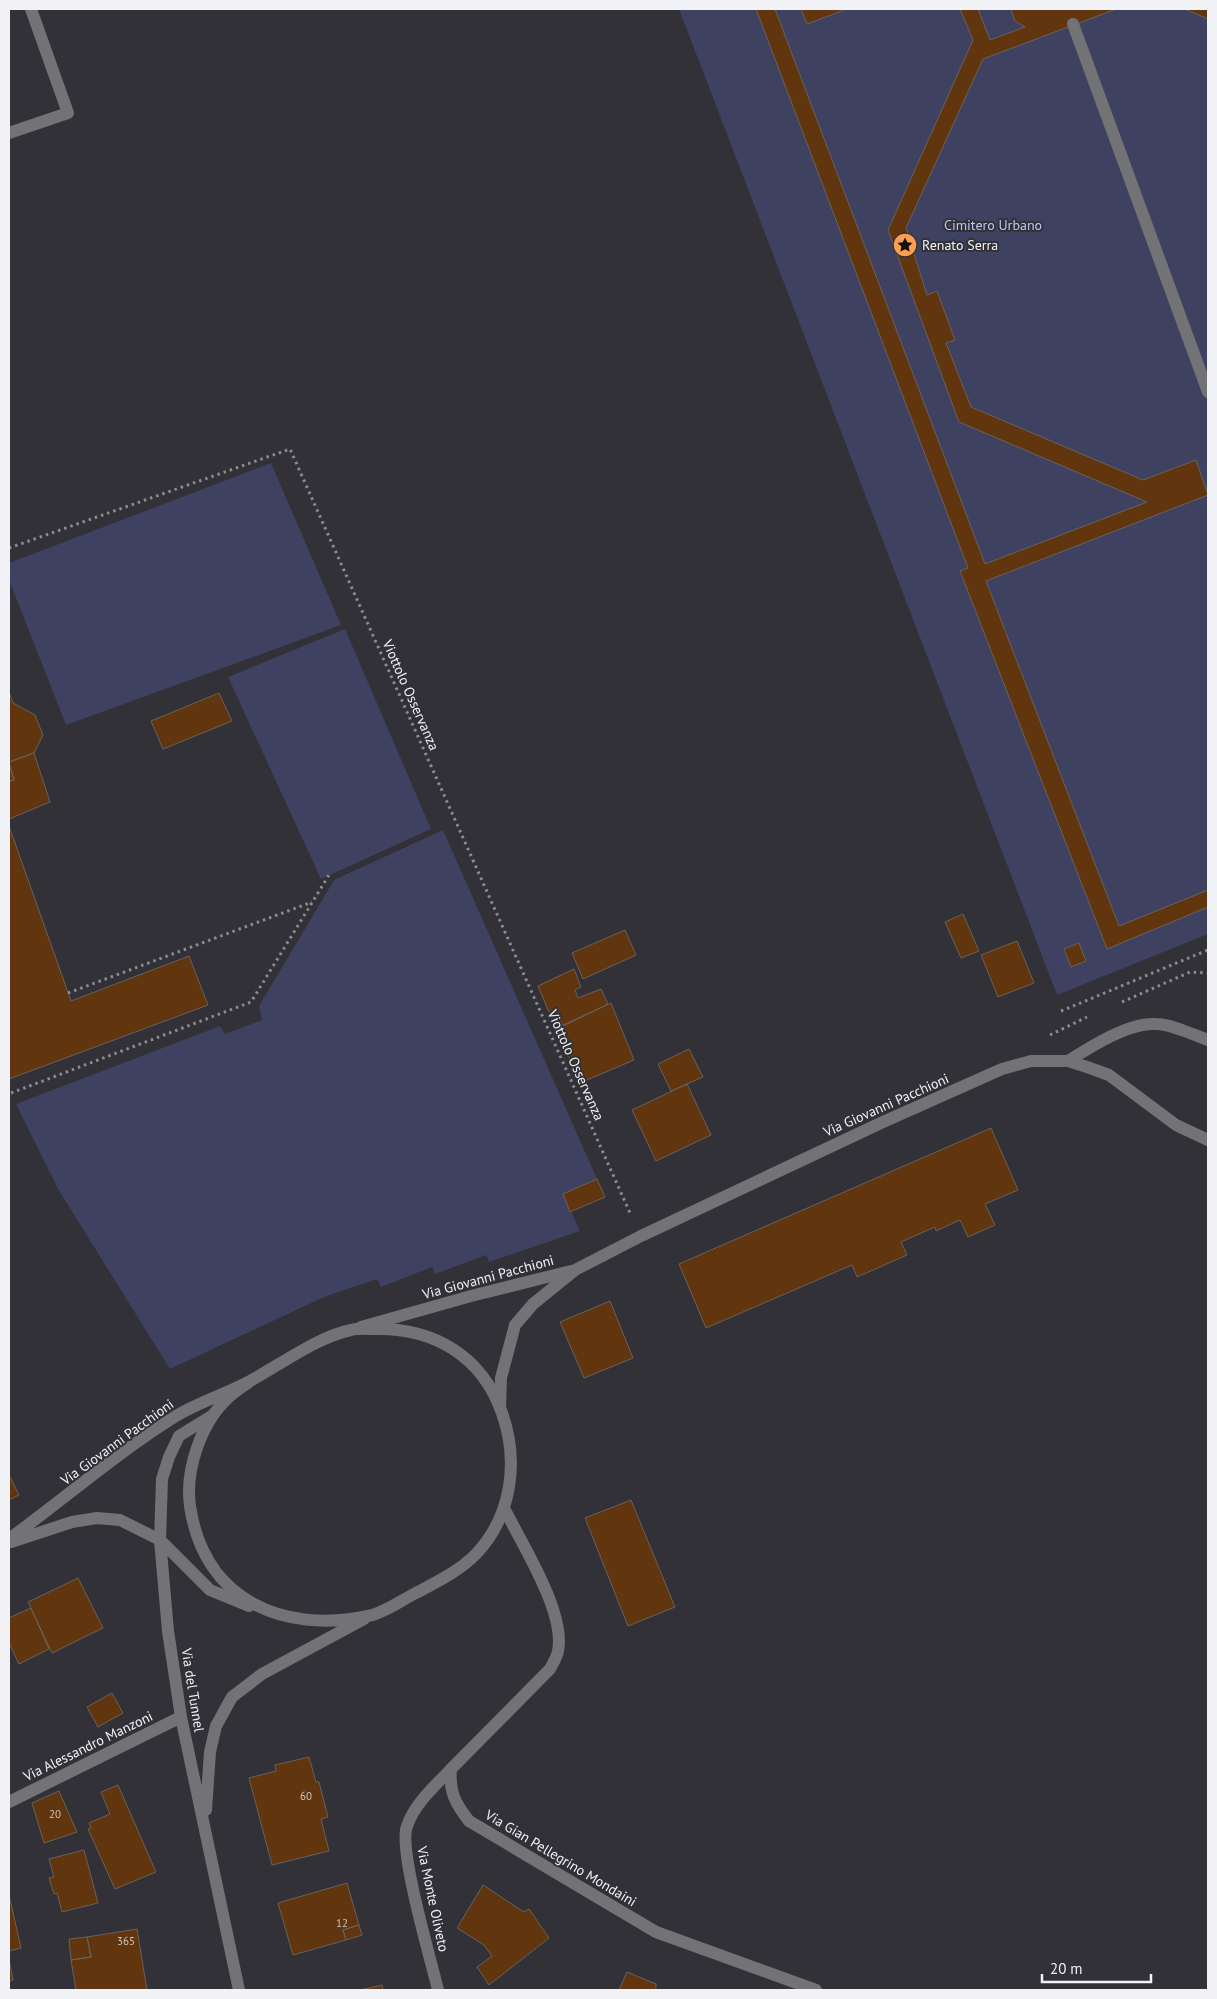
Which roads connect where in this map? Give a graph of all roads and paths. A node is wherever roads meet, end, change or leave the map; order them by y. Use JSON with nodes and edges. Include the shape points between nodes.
{"nodes":[{"id":1,"x":31,"y":9,"type":"edge"},
{"id":2,"x":1073,"y":24,"type":"dead end"},
{"id":3,"x":9,"y":133,"type":"edge"},
{"id":4,"x":1208,"y":392,"type":"edge"},
{"id":5,"x":9,"y":548,"type":"edge"},
{"id":6,"x":329,"y":875,"type":"dead end"},
{"id":7,"x":312,"y":902,"type":"junction"},
{"id":8,"x":1208,"y":950,"type":"edge"},
{"id":9,"x":68,"y":993,"type":"dead end"},
{"id":10,"x":1061,"y":1011,"type":"dead end"},
{"id":11,"x":1208,"y":1040,"type":"edge"},
{"id":12,"x":1068,"y":1061,"type":"junction"},
{"id":13,"x":11,"y":1093,"type":"dead end"},
{"id":14,"x":1208,"y":1140,"type":"edge"},
{"id":15,"x":630,"y":1214,"type":"dead end"},
{"id":16,"x":576,"y":1270,"type":"junction"},
{"id":17,"x":351,"y":1330,"type":"junction"},
{"id":18,"x":249,"y":1382,"type":"junction"},
{"id":19,"x":500,"y":1408,"type":"junction"},
{"id":20,"x":216,"y":1414,"type":"junction"},
{"id":21,"x":505,"y":1510,"type":"junction"},
{"id":22,"x":9,"y":1539,"type":"edge"},
{"id":23,"x":160,"y":1540,"type":"junction"},
{"id":24,"x":9,"y":1543,"type":"edge"},
{"id":25,"x":277,"y":1615,"type":"junction"},
{"id":26,"x":372,"y":1615,"type":"junction"},
{"id":27,"x":180,"y":1717,"type":"junction"},
{"id":28,"x":451,"y":1769,"type":"junction"},
{"id":29,"x":9,"y":1802,"type":"edge"},
{"id":30,"x":205,"y":1830,"type":"junction"},
{"id":31,"x":238,"y":1990,"type":"edge"},
{"id":32,"x":438,"y":1990,"type":"edge"},
{"id":33,"x":816,"y":1990,"type":"edge"}],
"edges":[{"from":1,"to":3,"type":"street","via":[[68,113]]},
{"from":2,"to":4,"type":"street"},
{"from":5,"to":15,"type":"path","name":"Viottolo Osservanza","via":[[290,449]]},
{"from":6,"to":7,"type":"path"},
{"from":7,"to":9,"type":"path"},
{"from":7,"to":13,"type":"path","via":[[251,1002]]},
{"from":8,"to":10,"type":"path"},
{"from":11,"to":12,"type":"street","via":[[1156,1024],[1135,1028],[1094,1044]]},
{"from":12,"to":14,"type":"street","name":"Via Giovanni Pacchioni","via":[[1109,1075],[1176,1125]]},
{"from":12,"to":16,"type":"street","name":"Via Giovanni Pacchioni","via":[[1031,1062],[1002,1069],[641,1236]]},
{"from":16,"to":17,"type":"street","name":"Via Giovanni Pacchioni"},
{"from":16,"to":19,"type":"street","name":"Via Giovanni Pacchioni","via":[[533,1304],[515,1325],[501,1378]]},
{"from":17,"to":18,"type":"street","via":[[323,1341]]},
{"from":17,"to":19,"type":"street","via":[[405,1329],[451,1347],[475,1365],[491,1387]]},
{"from":18,"to":20,"type":"street","via":[[227,1399]]},
{"from":18,"to":22,"type":"street","name":"Via Giovanni Pacchioni","via":[[176,1416]]},
{"from":19,"to":21,"type":"street","via":[[509,1434],[511,1478]]},
{"from":20,"to":23,"type":"street","name":"Via del Tunnel","via":[[179,1436],[169,1457],[162,1479]]},
{"from":20,"to":25,"type":"street","via":[[199,1446],[191,1474],[189,1497],[193,1526],[202,1549],[230,1587],[245,1601]]},
{"from":21,"to":26,"type":"street","via":[[475,1556],[440,1581]]},
{"from":21,"to":28,"type":"street","via":[[551,1601],[559,1632],[558,1652],[550,1669]]},
{"from":23,"to":24,"type":"street","via":[[120,1520],[97,1518],[72,1522]]},
{"from":23,"to":25,"type":"street","via":[[210,1590],[232,1601]]},
{"from":23,"to":27,"type":"street","name":"Via del Tunnel"},
{"from":25,"to":26,"type":"street","via":[[301,1620],[337,1620]]},
{"from":26,"to":30,"type":"street","via":[[262,1674],[232,1697],[216,1726],[210,1752]]},
{"from":27,"to":29,"type":"street","name":"Via Alessandro Manzoni"},
{"from":27,"to":30,"type":"street","name":"Via del Tunnel"},
{"from":28,"to":32,"type":"street","name":"Via Monte Oliveto","via":[[419,1804],[406,1827],[405,1854]]},
{"from":28,"to":33,"type":"street","name":"Via Gian Pellegrino Mondaini","via":[[450,1784],[456,1805],[469,1821],[656,1932]]},
{"from":30,"to":31,"type":"street","name":"Via del Tunnel"}]}
